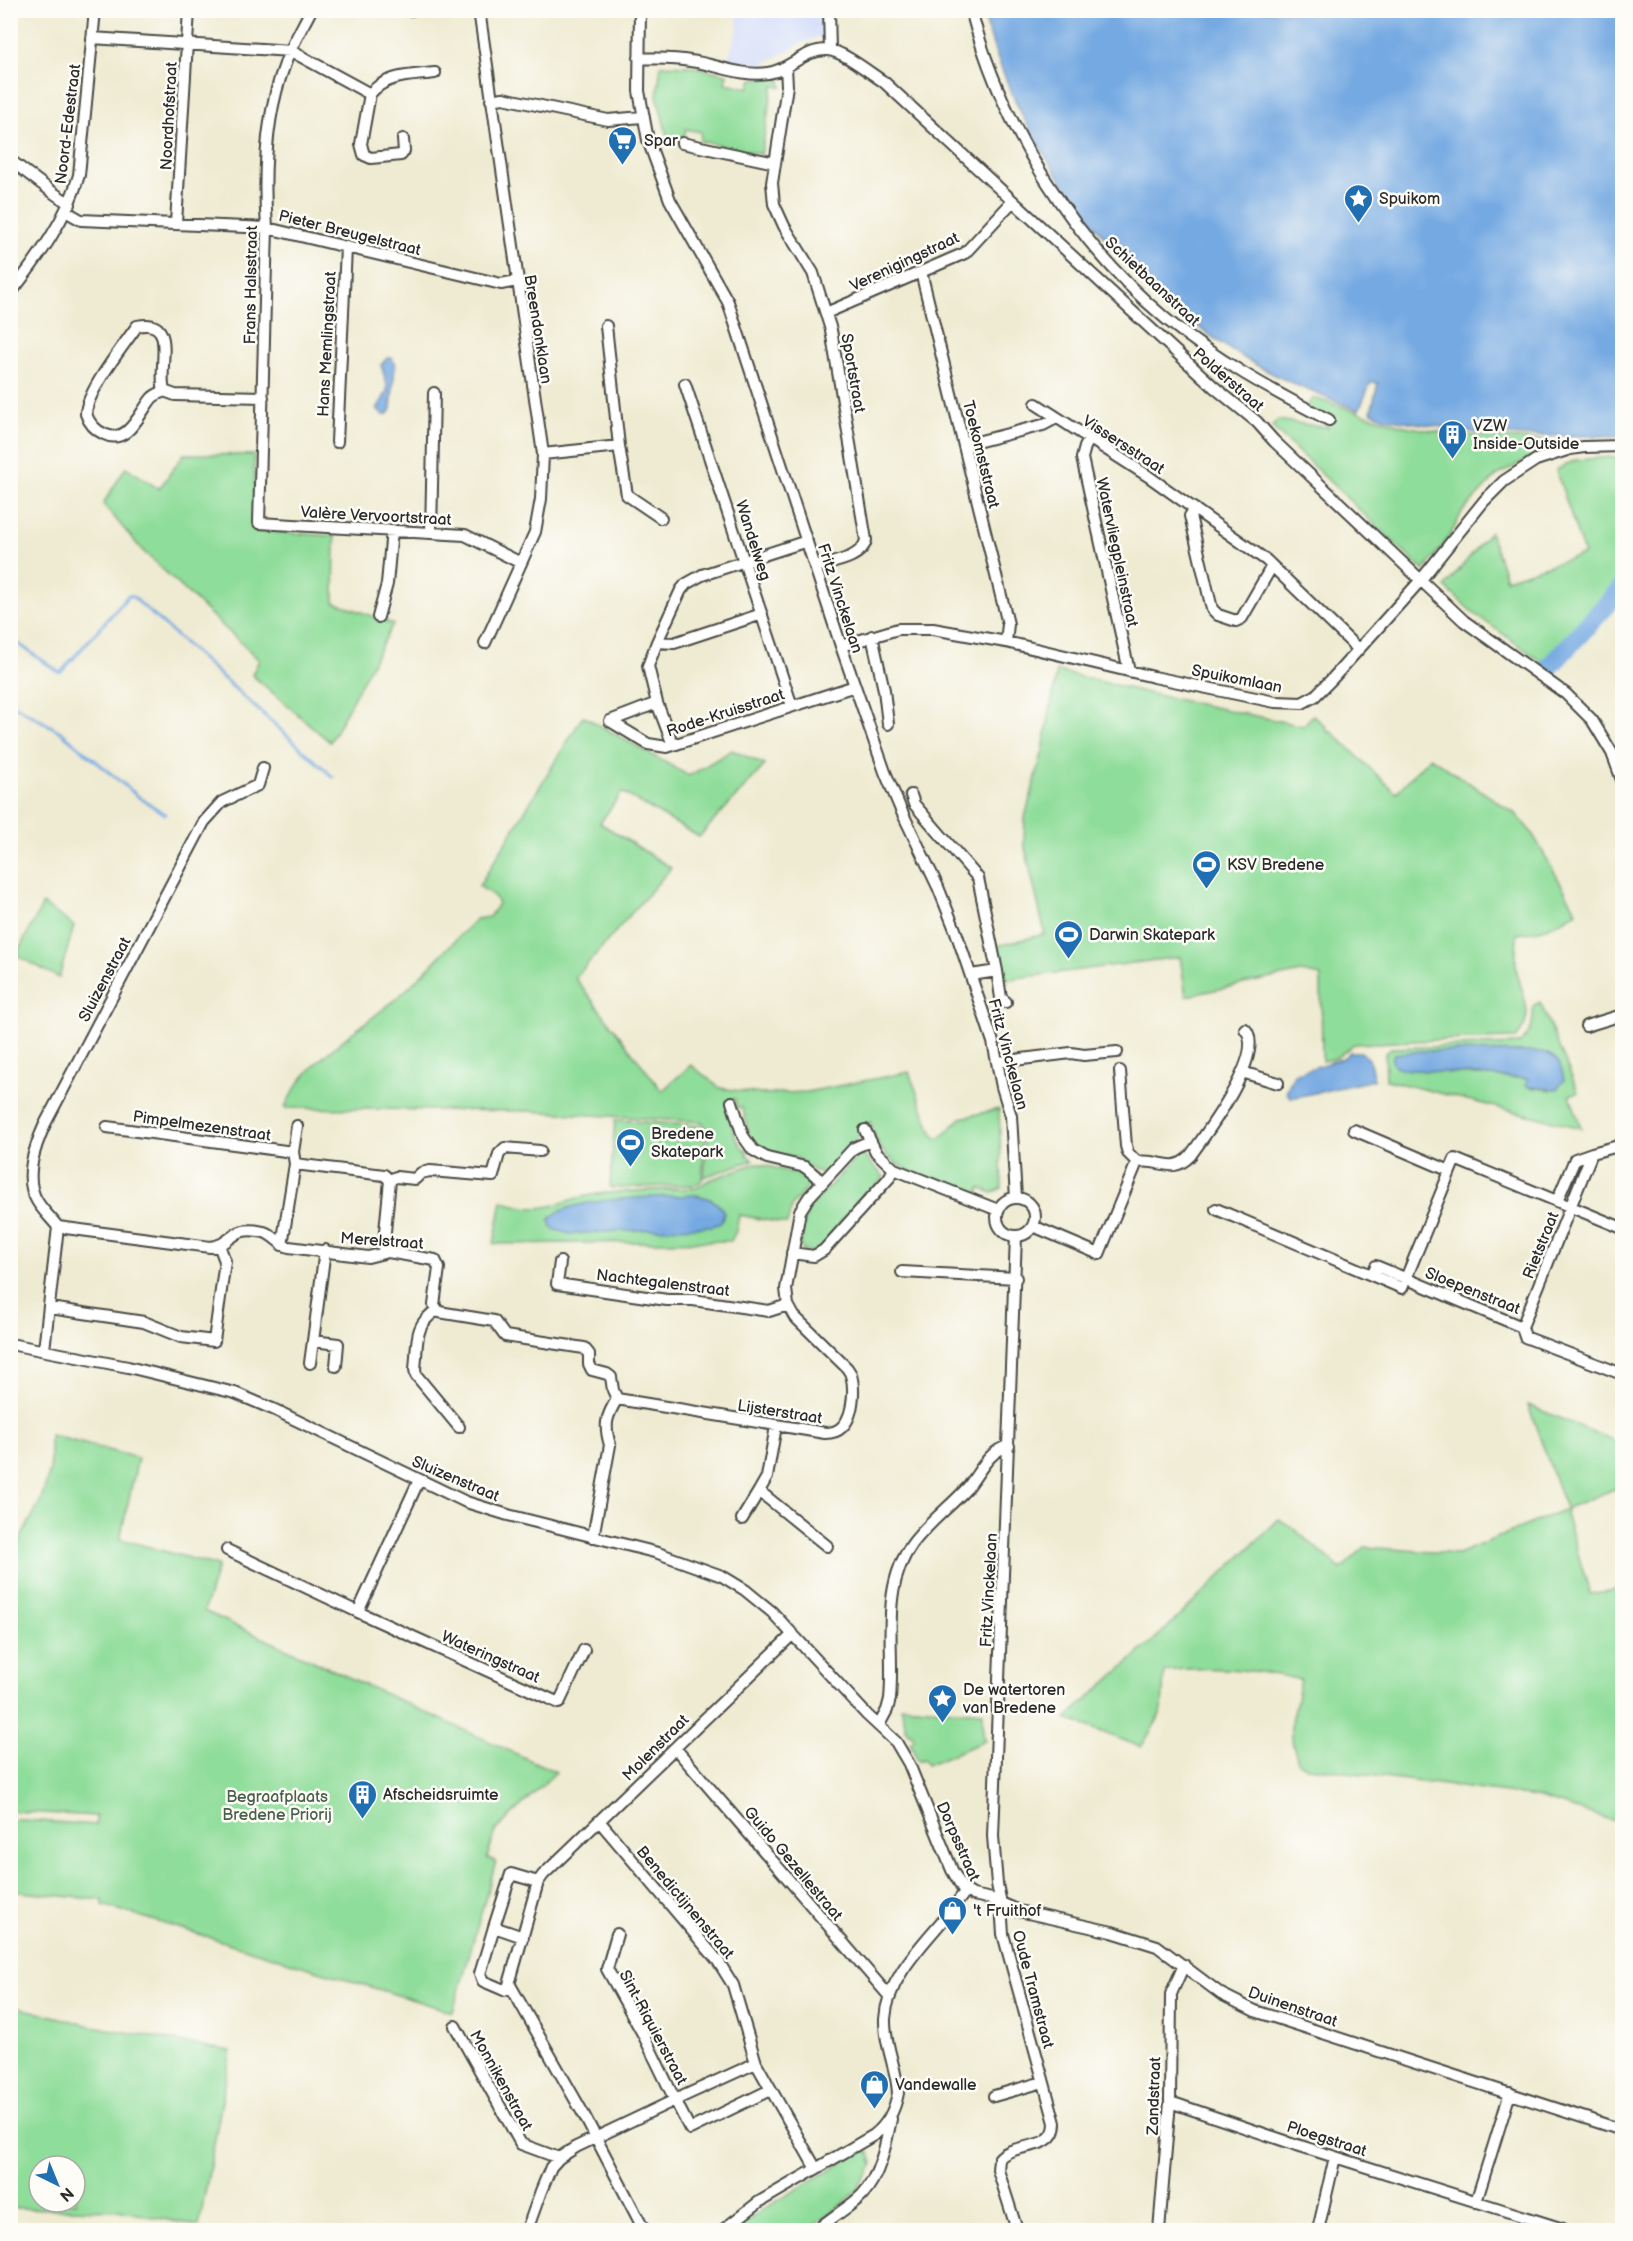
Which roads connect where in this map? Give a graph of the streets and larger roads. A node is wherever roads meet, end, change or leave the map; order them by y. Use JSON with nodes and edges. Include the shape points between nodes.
{"nodes":[{"id":1,"x":95,"y":10,"type":"edge"},
{"id":2,"x":189,"y":10,"type":"edge"},
{"id":3,"x":311,"y":10,"type":"edge"},
{"id":4,"x":402,"y":10,"type":"edge"},
{"id":5,"x":412,"y":10,"type":"edge"},
{"id":6,"x":479,"y":10,"type":"edge"},
{"id":7,"x":640,"y":10,"type":"edge"},
{"id":8,"x":829,"y":10,"type":"edge"},
{"id":9,"x":971,"y":10,"type":"edge"},
{"id":10,"x":92,"y":38,"type":"junction"},
{"id":11,"x":187,"y":46,"type":"junction"},
{"id":12,"x":830,"y":50,"type":"junction"},
{"id":13,"x":291,"y":51,"type":"junction"},
{"id":14,"x":639,"y":58,"type":"junction"},
{"id":15,"x":786,"y":67,"type":"junction"},
{"id":16,"x":435,"y":73,"type":"dead end"},
{"id":17,"x":370,"y":94,"type":"junction"},
{"id":18,"x":492,"y":100,"type":"junction"},
{"id":19,"x":642,"y":117,"type":"junction"},
{"id":20,"x":403,"y":139,"type":"dead end"},
{"id":21,"x":682,"y":143,"type":"dead end"},
{"id":22,"x":10,"y":160,"type":"edge"},
{"id":23,"x":775,"y":163,"type":"junction"},
{"id":24,"x":1013,"y":201,"type":"junction"},
{"id":25,"x":68,"y":208,"type":"junction"},
{"id":26,"x":176,"y":223,"type":"junction"},
{"id":27,"x":267,"y":228,"type":"junction"},
{"id":28,"x":346,"y":248,"type":"junction"},
{"id":29,"x":921,"y":272,"type":"junction"},
{"id":30,"x":517,"y":281,"type":"junction"},
{"id":31,"x":10,"y":294,"type":"edge"},
{"id":32,"x":826,"y":313,"type":"junction"},
{"id":33,"x":606,"y":326,"type":"dead end"},
{"id":34,"x":685,"y":384,"type":"dead end"},
{"id":35,"x":164,"y":391,"type":"junction"},
{"id":36,"x":434,"y":393,"type":"dead end"},
{"id":37,"x":263,"y":398,"type":"junction"},
{"id":38,"x":1036,"y":405,"type":"dead end"},
{"id":39,"x":1056,"y":418,"type":"junction"},
{"id":40,"x":1329,"y":420,"type":"dead end"},
{"id":41,"x":1089,"y":440,"type":"junction"},
{"id":42,"x":337,"y":442,"type":"dead end"},
{"id":43,"x":964,"y":445,"type":"junction"},
{"id":44,"x":619,"y":446,"type":"junction"},
{"id":45,"x":1623,"y":446,"type":"edge"},
{"id":46,"x":543,"y":454,"type":"junction"},
{"id":47,"x":1194,"y":509,"type":"junction"},
{"id":48,"x":661,"y":518,"type":"dead end"},
{"id":49,"x":259,"y":523,"type":"joint"},
{"id":50,"x":392,"y":530,"type":"junction"},
{"id":51,"x":431,"y":533,"type":"junction"},
{"id":52,"x":807,"y":541,"type":"junction"},
{"id":53,"x":745,"y":561,"type":"junction"},
{"id":54,"x":521,"y":563,"type":"junction"},
{"id":55,"x":1272,"y":566,"type":"junction"},
{"id":56,"x":815,"y":567,"type":"junction"},
{"id":57,"x":1420,"y":581,"type":"junction"},
{"id":58,"x":762,"y":614,"type":"junction"},
{"id":59,"x":378,"y":617,"type":"dead end"},
{"id":60,"x":872,"y":636,"type":"junction"},
{"id":61,"x":657,"y":642,"type":"junction"},
{"id":62,"x":1006,"y":642,"type":"junction"},
{"id":63,"x":485,"y":643,"type":"dead end"},
{"id":64,"x":841,"y":646,"type":"junction"},
{"id":65,"x":1358,"y":649,"type":"junction"},
{"id":66,"x":1129,"y":671,"type":"junction"},
{"id":67,"x":855,"y":686,"type":"junction"},
{"id":68,"x":657,"y":703,"type":"junction"},
{"id":69,"x":792,"y":706,"type":"junction"},
{"id":70,"x":888,"y":724,"type":"dead end"},
{"id":71,"x":673,"y":745,"type":"junction"},
{"id":72,"x":263,"y":768,"type":"dead end"},
{"id":73,"x":1623,"y":780,"type":"edge"},
{"id":74,"x":900,"y":810,"type":"junction"},
{"id":75,"x":996,"y":971,"type":"junction"},
{"id":76,"x":971,"y":975,"type":"junction"},
{"id":77,"x":1006,"y":1002,"type":"dead end"},
{"id":78,"x":1623,"y":1015,"type":"edge"},
{"id":79,"x":1586,"y":1026,"type":"dead end"},
{"id":80,"x":1245,"y":1029,"type":"dead end"},
{"id":81,"x":1117,"y":1052,"type":"dead end"},
{"id":82,"x":998,"y":1062,"type":"junction"},
{"id":83,"x":1120,"y":1071,"type":"dead end"},
{"id":84,"x":1242,"y":1072,"type":"junction"},
{"id":85,"x":1278,"y":1083,"type":"dead end"},
{"id":86,"x":732,"y":1102,"type":"dead end"},
{"id":87,"x":297,"y":1126,"type":"dead end"},
{"id":88,"x":107,"y":1127,"type":"dead end"},
{"id":89,"x":865,"y":1130,"type":"dead end"},
{"id":90,"x":1354,"y":1130,"type":"dead end"},
{"id":91,"x":870,"y":1141,"type":"junction"},
{"id":92,"x":1623,"y":1145,"type":"edge"},
{"id":93,"x":540,"y":1151,"type":"dead end"},
{"id":94,"x":293,"y":1152,"type":"junction"},
{"id":95,"x":1593,"y":1154,"type":"junction"},
{"id":96,"x":1137,"y":1162,"type":"junction"},
{"id":97,"x":295,"y":1164,"type":"junction"},
{"id":98,"x":894,"y":1169,"type":"junction"},
{"id":99,"x":1450,"y":1171,"type":"junction"},
{"id":100,"x":390,"y":1180,"type":"junction"},
{"id":101,"x":822,"y":1182,"type":"junction"},
{"id":102,"x":1016,"y":1198,"type":"junction"},
{"id":103,"x":1557,"y":1202,"type":"junction"},
{"id":104,"x":1572,"y":1207,"type":"junction"},
{"id":105,"x":1216,"y":1209,"type":"dead end"},
{"id":106,"x":998,"y":1210,"type":"junction"},
{"id":107,"x":1033,"y":1226,"type":"junction"},
{"id":108,"x":58,"y":1227,"type":"junction"},
{"id":109,"x":1623,"y":1228,"type":"edge"},
{"id":110,"x":1016,"y":1236,"type":"junction"},
{"id":111,"x":219,"y":1245,"type":"junction"},
{"id":112,"x":282,"y":1245,"type":"junction"},
{"id":113,"x":325,"y":1250,"type":"junction"},
{"id":114,"x":382,"y":1252,"type":"junction"},
{"id":115,"x":792,"y":1253,"type":"junction"},
{"id":116,"x":560,"y":1262,"type":"dead end"},
{"id":117,"x":902,"y":1272,"type":"dead end"},
{"id":118,"x":1016,"y":1278,"type":"junction"},
{"id":119,"x":1406,"y":1280,"type":"junction"},
{"id":120,"x":788,"y":1305,"type":"junction"},
{"id":121,"x":50,"y":1308,"type":"junction"},
{"id":122,"x":437,"y":1310,"type":"junction"},
{"id":123,"x":1522,"y":1327,"type":"junction"},
{"id":124,"x":313,"y":1341,"type":"junction"},
{"id":125,"x":10,"y":1344,"type":"edge"},
{"id":126,"x":44,"y":1350,"type":"junction"},
{"id":127,"x":310,"y":1363,"type":"dead end"},
{"id":128,"x":336,"y":1366,"type":"dead end"},
{"id":129,"x":1623,"y":1374,"type":"edge"},
{"id":130,"x":617,"y":1399,"type":"junction"},
{"id":131,"x":459,"y":1426,"type":"dead end"},
{"id":132,"x":776,"y":1426,"type":"junction"},
{"id":133,"x":1009,"y":1446,"type":"junction"},
{"id":134,"x":419,"y":1480,"type":"junction"},
{"id":135,"x":759,"y":1491,"type":"junction"},
{"id":136,"x":742,"y":1520,"type":"dead end"},
{"id":137,"x":593,"y":1537,"type":"junction"},
{"id":138,"x":827,"y":1546,"type":"dead end"},
{"id":139,"x":227,"y":1550,"type":"dead end"},
{"id":140,"x":358,"y":1612,"type":"junction"},
{"id":141,"x":793,"y":1634,"type":"junction"},
{"id":142,"x":584,"y":1650,"type":"dead end"},
{"id":143,"x":879,"y":1725,"type":"junction"},
{"id":144,"x":675,"y":1748,"type":"junction"},
{"id":145,"x":600,"y":1822,"type":"junction"},
{"id":146,"x":538,"y":1882,"type":"junction"},
{"id":147,"x":966,"y":1890,"type":"junction"},
{"id":148,"x":1001,"y":1904,"type":"junction"},
{"id":149,"x":494,"y":1927,"type":"junction"},
{"id":150,"x":617,"y":1934,"type":"dead end"},
{"id":151,"x":523,"y":1936,"type":"junction"},
{"id":152,"x":1184,"y":1965,"type":"junction"},
{"id":153,"x":510,"y":1985,"type":"junction"},
{"id":154,"x":890,"y":1997,"type":"junction"},
{"id":155,"x":455,"y":2026,"type":"dead end"},
{"id":156,"x":756,"y":2062,"type":"junction"},
{"id":157,"x":1043,"y":2082,"type":"junction"},
{"id":158,"x":770,"y":2090,"type":"junction"},
{"id":159,"x":1510,"y":2093,"type":"junction"},
{"id":160,"x":994,"y":2096,"type":"dead end"},
{"id":161,"x":675,"y":2100,"type":"junction"},
{"id":162,"x":1170,"y":2102,"type":"junction"},
{"id":163,"x":892,"y":2110,"type":"junction"},
{"id":164,"x":1623,"y":2130,"type":"edge"},
{"id":165,"x":595,"y":2138,"type":"junction"},
{"id":166,"x":1335,"y":2157,"type":"junction"},
{"id":167,"x":558,"y":2158,"type":"junction"},
{"id":168,"x":816,"y":2169,"type":"junction"},
{"id":169,"x":1476,"y":2202,"type":"junction"},
{"id":170,"x":1563,"y":2229,"type":"dead end"},
{"id":171,"x":527,"y":2230,"type":"edge"},
{"id":172,"x":644,"y":2230,"type":"edge"},
{"id":173,"x":723,"y":2230,"type":"edge"},
{"id":174,"x":818,"y":2230,"type":"edge"},
{"id":175,"x":1017,"y":2230,"type":"edge"},
{"id":176,"x":1159,"y":2230,"type":"edge"},
{"id":177,"x":1318,"y":2230,"type":"edge"}],
"edges":[{"from":1,"to":10,"type":"street","name":"Noord-Edestraat"},
{"from":2,"to":11,"type":"street","name":"Noordhofstraat"},
{"from":3,"to":13,"type":"street","name":"Frans Halsstraat"},
{"from":4,"to":5,"type":"street"},
{"from":6,"to":18,"type":"street","name":"Breendonklaan"},
{"from":7,"to":14,"type":"street","name":"Fritz Vinckelaan"},
{"from":8,"to":12,"type":"street"},
{"from":9,"to":40,"type":"street","name":"Schietbaanstraat","via":[[1015,126],[1092,244],[1157,310],[1201,345]]},
{"from":10,"to":11,"type":"street"},
{"from":10,"to":25,"type":"street","name":"Noord-Edestraat","via":[[79,175]]},
{"from":11,"to":13,"type":"street"},
{"from":11,"to":26,"type":"street","name":"Noordhofstraat"},
{"from":12,"to":15,"type":"street","via":[[808,54]]},
{"from":12,"to":24,"type":"street","name":"Polderstraat","via":[[884,82]]},
{"from":13,"to":17,"type":"street"},
{"from":13,"to":27,"type":"street","name":"Frans Halsstraat","via":[[276,93],[268,137],[264,184]]},
{"from":14,"to":15,"type":"street","via":[[690,61],[746,73],[768,73]]},
{"from":14,"to":19,"type":"street","name":"Fritz Vinckelaan"},
{"from":15,"to":23,"type":"street","name":"Sportstraat","via":[[787,86]]},
{"from":16,"to":17,"type":"street","via":[[386,80]]},
{"from":17,"to":20,"type":"street","via":[[361,144],[364,155],[401,155]]},
{"from":18,"to":19,"type":"street","via":[[503,98],[608,120]]},
{"from":18,"to":30,"type":"street","name":"Breendonklaan"},
{"from":19,"to":52,"type":"street","name":"Fritz Vinckelaan","via":[[670,200],[728,302]]},
{"from":21,"to":23,"type":"street"},
{"from":22,"to":25,"type":"street","name":"Pieter Breugelstraat"},
{"from":23,"to":32,"type":"street","name":"Sportstraat","via":[[774,204],[813,273]]},
{"from":24,"to":29,"type":"street","name":"Verenigingstraat","via":[[965,253]]},
{"from":24,"to":57,"type":"street","name":"Polderstraat","via":[[1257,422]]},
{"from":25,"to":26,"type":"street","name":"Pieter Breugelstraat","via":[[81,220]]},
{"from":25,"to":31,"type":"street","name":"Noord-Edestraat"},
{"from":26,"to":27,"type":"street","name":"Pieter Breugelstraat"},
{"from":27,"to":28,"type":"street","name":"Pieter Breugelstraat"},
{"from":27,"to":37,"type":"street","name":"Frans Halsstraat"},
{"from":28,"to":30,"type":"street","name":"Pieter Breugelstraat","via":[[501,284]]},
{"from":28,"to":42,"type":"street","name":"Hans Memlingstraat"},
{"from":29,"to":32,"type":"street","name":"Verenigingstraat"},
{"from":29,"to":43,"type":"street","name":"Toekomststraat"},
{"from":30,"to":46,"type":"street","name":"Breendonklaan"},
{"from":32,"to":56,"type":"street","name":"Sportstraat","via":[[866,540],[857,553]]},
{"from":33,"to":44,"type":"street"},
{"from":34,"to":53,"type":"street","name":"Wandelweg"},
{"from":35,"to":35,"type":"street","via":[[161,331],[148,324],[137,326],[89,400],[88,419],[94,429],[106,436],[119,436],[130,428],[154,396]]},
{"from":35,"to":37,"type":"street","via":[[171,395]]},
{"from":36,"to":51,"type":"street"},
{"from":37,"to":49,"type":"street","name":"Frans Halsstraat"},
{"from":38,"to":39,"type":"street","name":"Vissersstraat"},
{"from":39,"to":41,"type":"street","name":"Vissersstraat"},
{"from":39,"to":43,"type":"street","via":[[1043,425]]},
{"from":41,"to":47,"type":"street","name":"Vissersstraat"},
{"from":41,"to":66,"type":"street","name":"Watervliegpleinstraat","via":[[1082,458]]},
{"from":43,"to":62,"type":"street","name":"Toekomststraat","via":[[1008,624]]},
{"from":44,"to":46,"type":"street"},
{"from":44,"to":48,"type":"street","via":[[627,495]]},
{"from":45,"to":57,"type":"street","name":"Spuikomlaan","via":[[1584,447],[1552,455],[1504,481]]},
{"from":46,"to":54,"type":"street","name":"Breendonklaan","via":[[535,532]]},
{"from":47,"to":55,"type":"street","name":"Vissersstraat"},
{"from":47,"to":55,"type":"street","via":[[1190,516],[1212,609],[1218,615],[1236,621],[1242,618]]},
{"from":49,"to":50,"type":"street","name":"Valère Vervoortstraat"},
{"from":50,"to":51,"type":"street","name":"Valère Vervoortstraat"},
{"from":50,"to":59,"type":"street","via":[[387,584]]},
{"from":51,"to":54,"type":"street","name":"Valère Vervoortstraat","via":[[465,535]]},
{"from":52,"to":53,"type":"street"},
{"from":52,"to":56,"type":"street","name":"Fritz Vinckelaan"},
{"from":53,"to":58,"type":"street","name":"Wandelweg"},
{"from":53,"to":61,"type":"street","via":[[686,584]]},
{"from":54,"to":63,"type":"street","name":"Breendonklaan"},
{"from":55,"to":65,"type":"street","name":"Vissersstraat"},
{"from":56,"to":64,"type":"street","name":"Fritz Vinckelaan"},
{"from":57,"to":65,"type":"street","name":"Spuikomlaan"},
{"from":57,"to":73,"type":"street","name":"Polderstraat","via":[[1464,621],[1573,701],[1592,720]]},
{"from":58,"to":61,"type":"street","via":[[674,643]]},
{"from":58,"to":69,"type":"street","name":"Wandelweg"},
{"from":60,"to":62,"type":"street","name":"Spuikomlaan","via":[[897,629],[925,628]]},
{"from":60,"to":64,"type":"street","name":"Spuikomlaan"},
{"from":60,"to":70,"type":"street","via":[[885,690]]},
{"from":61,"to":68,"type":"street","via":[[648,666]]},
{"from":62,"to":66,"type":"street","name":"Spuikomlaan"},
{"from":64,"to":67,"type":"street","name":"Fritz Vinckelaan"},
{"from":65,"to":66,"type":"street","name":"Spuikomlaan","via":[[1315,696],[1296,704]]},
{"from":67,"to":69,"type":"street","name":"Rode-Kruisstraat"},
{"from":67,"to":74,"type":"street","name":"Fritz Vinckelaan"},
{"from":68,"to":71,"type":"street"},
{"from":68,"to":71,"type":"street","name":"Rode-Kruisstraat","via":[[610,722],[648,744],[663,748]]},
{"from":69,"to":71,"type":"street","name":"Rode-Kruisstraat"},
{"from":72,"to":108,"type":"street","name":"Sluizenstraat","via":[[258,785],[222,802],[204,822],[41,1132],[32,1155],[32,1186],[36,1199]]},
{"from":74,"to":75,"type":"street","via":[[913,799],[978,878]]},
{"from":74,"to":76,"type":"street","name":"Fritz Vinckelaan","via":[[938,887]]},
{"from":75,"to":76,"type":"street"},
{"from":75,"to":77,"type":"street","via":[[1001,998]]},
{"from":76,"to":82,"type":"street","name":"Fritz Vinckelaan"},
{"from":78,"to":79,"type":"street"},
{"from":80,"to":84,"type":"street","via":[[1252,1045]]},
{"from":81,"to":82,"type":"street"},
{"from":82,"to":102,"type":"street","name":"Fritz Vinckelaan","via":[[1011,1116]]},
{"from":83,"to":96,"type":"street","via":[[1126,1146]]},
{"from":84,"to":85,"type":"street"},
{"from":84,"to":96,"type":"street","via":[[1202,1139],[1182,1164]]},
{"from":86,"to":101,"type":"street","via":[[744,1137],[755,1152],[805,1167]]},
{"from":87,"to":94,"type":"street"},
{"from":88,"to":94,"type":"street","name":"Pimpelmezenstraat"},
{"from":89,"to":91,"type":"street"},
{"from":90,"to":99,"type":"street"},
{"from":91,"to":98,"type":"street"},
{"from":91,"to":101,"type":"street","via":[[854,1148]]},
{"from":92,"to":95,"type":"street","name":"Rietstraat"},
{"from":93,"to":100,"type":"street","via":[[505,1148],[499,1154],[493,1176],[430,1171],[416,1179]]},
{"from":94,"to":97,"type":"street"},
{"from":95,"to":103,"type":"street","name":"Rietstraat","via":[[1575,1159]]},
{"from":95,"to":104,"type":"street","name":"Rietstraat"},
{"from":96,"to":107,"type":"street","via":[[1099,1254]]},
{"from":97,"to":100,"type":"street","via":[[384,1175]]},
{"from":97,"to":112,"type":"street"},
{"from":98,"to":106,"type":"street"},
{"from":98,"to":115,"type":"street","via":[[824,1250],[814,1256]]},
{"from":99,"to":103,"type":"street","via":[[1455,1159]]},
{"from":99,"to":119,"type":"street"},
{"from":100,"to":114,"type":"street"},
{"from":101,"to":115,"type":"street","via":[[800,1211]]},
{"from":102,"to":106,"type":"street","via":[[1005,1201]]},
{"from":102,"to":107,"type":"street","via":[[1032,1207]]},
{"from":103,"to":104,"type":"street","name":"Rietstraat"},
{"from":104,"to":109,"type":"street"},
{"from":104,"to":123,"type":"street","name":"Rietstraat"},
{"from":105,"to":119,"type":"street","name":"Sloepenstraat","via":[[1402,1288]]},
{"from":106,"to":110,"type":"street","via":[[1000,1227]]},
{"from":107,"to":110,"type":"street"},
{"from":108,"to":111,"type":"street","name":"Merelstraat","via":[[202,1247]]},
{"from":108,"to":121,"type":"street"},
{"from":110,"to":118,"type":"street","name":"Fritz Vinckelaan"},
{"from":111,"to":112,"type":"street","name":"Merelstraat","via":[[246,1230],[269,1234]]},
{"from":111,"to":121,"type":"street","via":[[225,1261],[214,1341],[181,1337],[144,1322]]},
{"from":112,"to":113,"type":"street","name":"Merelstraat"},
{"from":113,"to":114,"type":"street","name":"Merelstraat","via":[[368,1257]]},
{"from":113,"to":124,"type":"street"},
{"from":114,"to":122,"type":"street","name":"Merelstraat","via":[[437,1262]]},
{"from":115,"to":120,"type":"street","via":[[786,1287]]},
{"from":116,"to":120,"type":"street","name":"Nachtegalenstraat","via":[[557,1284],[769,1311]]},
{"from":117,"to":118,"type":"street"},
{"from":118,"to":133,"type":"street","name":"Fritz Vinckelaan"},
{"from":119,"to":123,"type":"street","name":"Sloepenstraat"},
{"from":120,"to":132,"type":"street","name":"Lijsterstraat","via":[[796,1319],[849,1371],[854,1388],[847,1420],[836,1431]]},
{"from":121,"to":126,"type":"street"},
{"from":122,"to":130,"type":"street","via":[[494,1321],[505,1336],[584,1348],[591,1369],[611,1377]]},
{"from":122,"to":131,"type":"street","via":[[420,1325],[416,1382]]},
{"from":123,"to":129,"type":"street","name":"Sloepenstraat","via":[[1525,1336]]},
{"from":124,"to":127,"type":"street"},
{"from":124,"to":128,"type":"street","via":[[338,1344]]},
{"from":125,"to":126,"type":"street","name":"Sluizenstraat"},
{"from":126,"to":134,"type":"street","name":"Sluizenstraat","via":[[235,1393]]},
{"from":130,"to":132,"type":"street","name":"Lijsterstraat"},
{"from":130,"to":137,"type":"street","via":[[608,1413],[606,1432],[610,1445]]},
{"from":132,"to":135,"type":"street","via":[[768,1473]]},
{"from":133,"to":143,"type":"street","via":[[996,1451],[968,1487],[917,1539],[900,1569],[890,1615],[890,1699]]},
{"from":133,"to":148,"type":"street","name":"Fritz Vinckelaan","via":[[992,1819]]},
{"from":134,"to":137,"type":"street","name":"Sluizenstraat","via":[[485,1509]]},
{"from":134,"to":140,"type":"street"},
{"from":135,"to":136,"type":"street"},
{"from":135,"to":138,"type":"street"},
{"from":137,"to":141,"type":"street","name":"Sluizenstraat","via":[[658,1553],[722,1576],[766,1606]]},
{"from":139,"to":140,"type":"street","name":"Wateringstraat"},
{"from":140,"to":142,"type":"street","name":"Wateringstraat","via":[[559,1703]]},
{"from":141,"to":143,"type":"street","name":"Sluizenstraat"},
{"from":141,"to":144,"type":"street","name":"Molenstraat"},
{"from":143,"to":147,"type":"street","name":"Dorpsstraat","via":[[902,1751],[952,1870]]},
{"from":144,"to":145,"type":"street","name":"Molenstraat"},
{"from":144,"to":154,"type":"street","name":"Guido Gezellestraat"},
{"from":145,"to":146,"type":"street","name":"Molenstraat"},
{"from":145,"to":156,"type":"street","name":"Benedictijnenstraat","via":[[718,1961],[740,2005]]},
{"from":146,"to":149,"type":"street","via":[[511,1874]]},
{"from":146,"to":151,"type":"street"},
{"from":147,"to":148,"type":"street","name":"Duinenstraat"},
{"from":147,"to":154,"type":"street","name":"Dorpsstraat","via":[[916,1953]]},
{"from":148,"to":152,"type":"street","name":"Duinenstraat","via":[[1149,1943]]},
{"from":148,"to":157,"type":"street","name":"Oude Tramstraat","via":[[1003,1934]]},
{"from":149,"to":151,"type":"street"},
{"from":149,"to":153,"type":"street","via":[[481,1979],[504,1990]]},
{"from":150,"to":161,"type":"street","name":"Sint-Riquierstraat","via":[[607,1969]]},
{"from":151,"to":153,"type":"street"},
{"from":152,"to":159,"type":"street","name":"Duinenstraat","via":[[1221,1994],[1255,2011]]},
{"from":152,"to":162,"type":"street","name":"Zandstraat","via":[[1171,1994]]},
{"from":153,"to":165,"type":"street"},
{"from":154,"to":163,"type":"street","name":"Dorpsstraat","via":[[885,2021],[898,2089]]},
{"from":155,"to":167,"type":"street","name":"Monnikenstraat","via":[[521,2144]]},
{"from":156,"to":158,"type":"street","name":"Benedictijnenstraat"},
{"from":156,"to":161,"type":"street"},
{"from":157,"to":160,"type":"street"},
{"from":157,"to":175,"type":"street","name":"Oude Tramstraat","via":[[1055,2122],[1053,2134],[1042,2143],[1008,2151],[998,2165]]},
{"from":158,"to":161,"type":"street","via":[[690,2129]]},
{"from":158,"to":168,"type":"street","name":"Benedictijnenstraat"},
{"from":159,"to":164,"type":"street","name":"Duinenstraat"},
{"from":159,"to":169,"type":"street"},
{"from":161,"to":165,"type":"street"},
{"from":162,"to":166,"type":"street","name":"Ploegstraat"},
{"from":162,"to":176,"type":"street","name":"Zandstraat"},
{"from":163,"to":168,"type":"street","name":"Dorpsstraat","via":[[874,2135]]},
{"from":163,"to":174,"type":"street","via":[[886,2143],[869,2186]]},
{"from":165,"to":167,"type":"street"},
{"from":165,"to":172,"type":"street"},
{"from":166,"to":169,"type":"street","name":"Ploegstraat"},
{"from":166,"to":177,"type":"street"},
{"from":167,"to":171,"type":"street"},
{"from":168,"to":173,"type":"street","name":"Dorpsstraat","via":[[759,2202]]},
{"from":169,"to":170,"type":"street","name":"Ploegstraat"}]}
